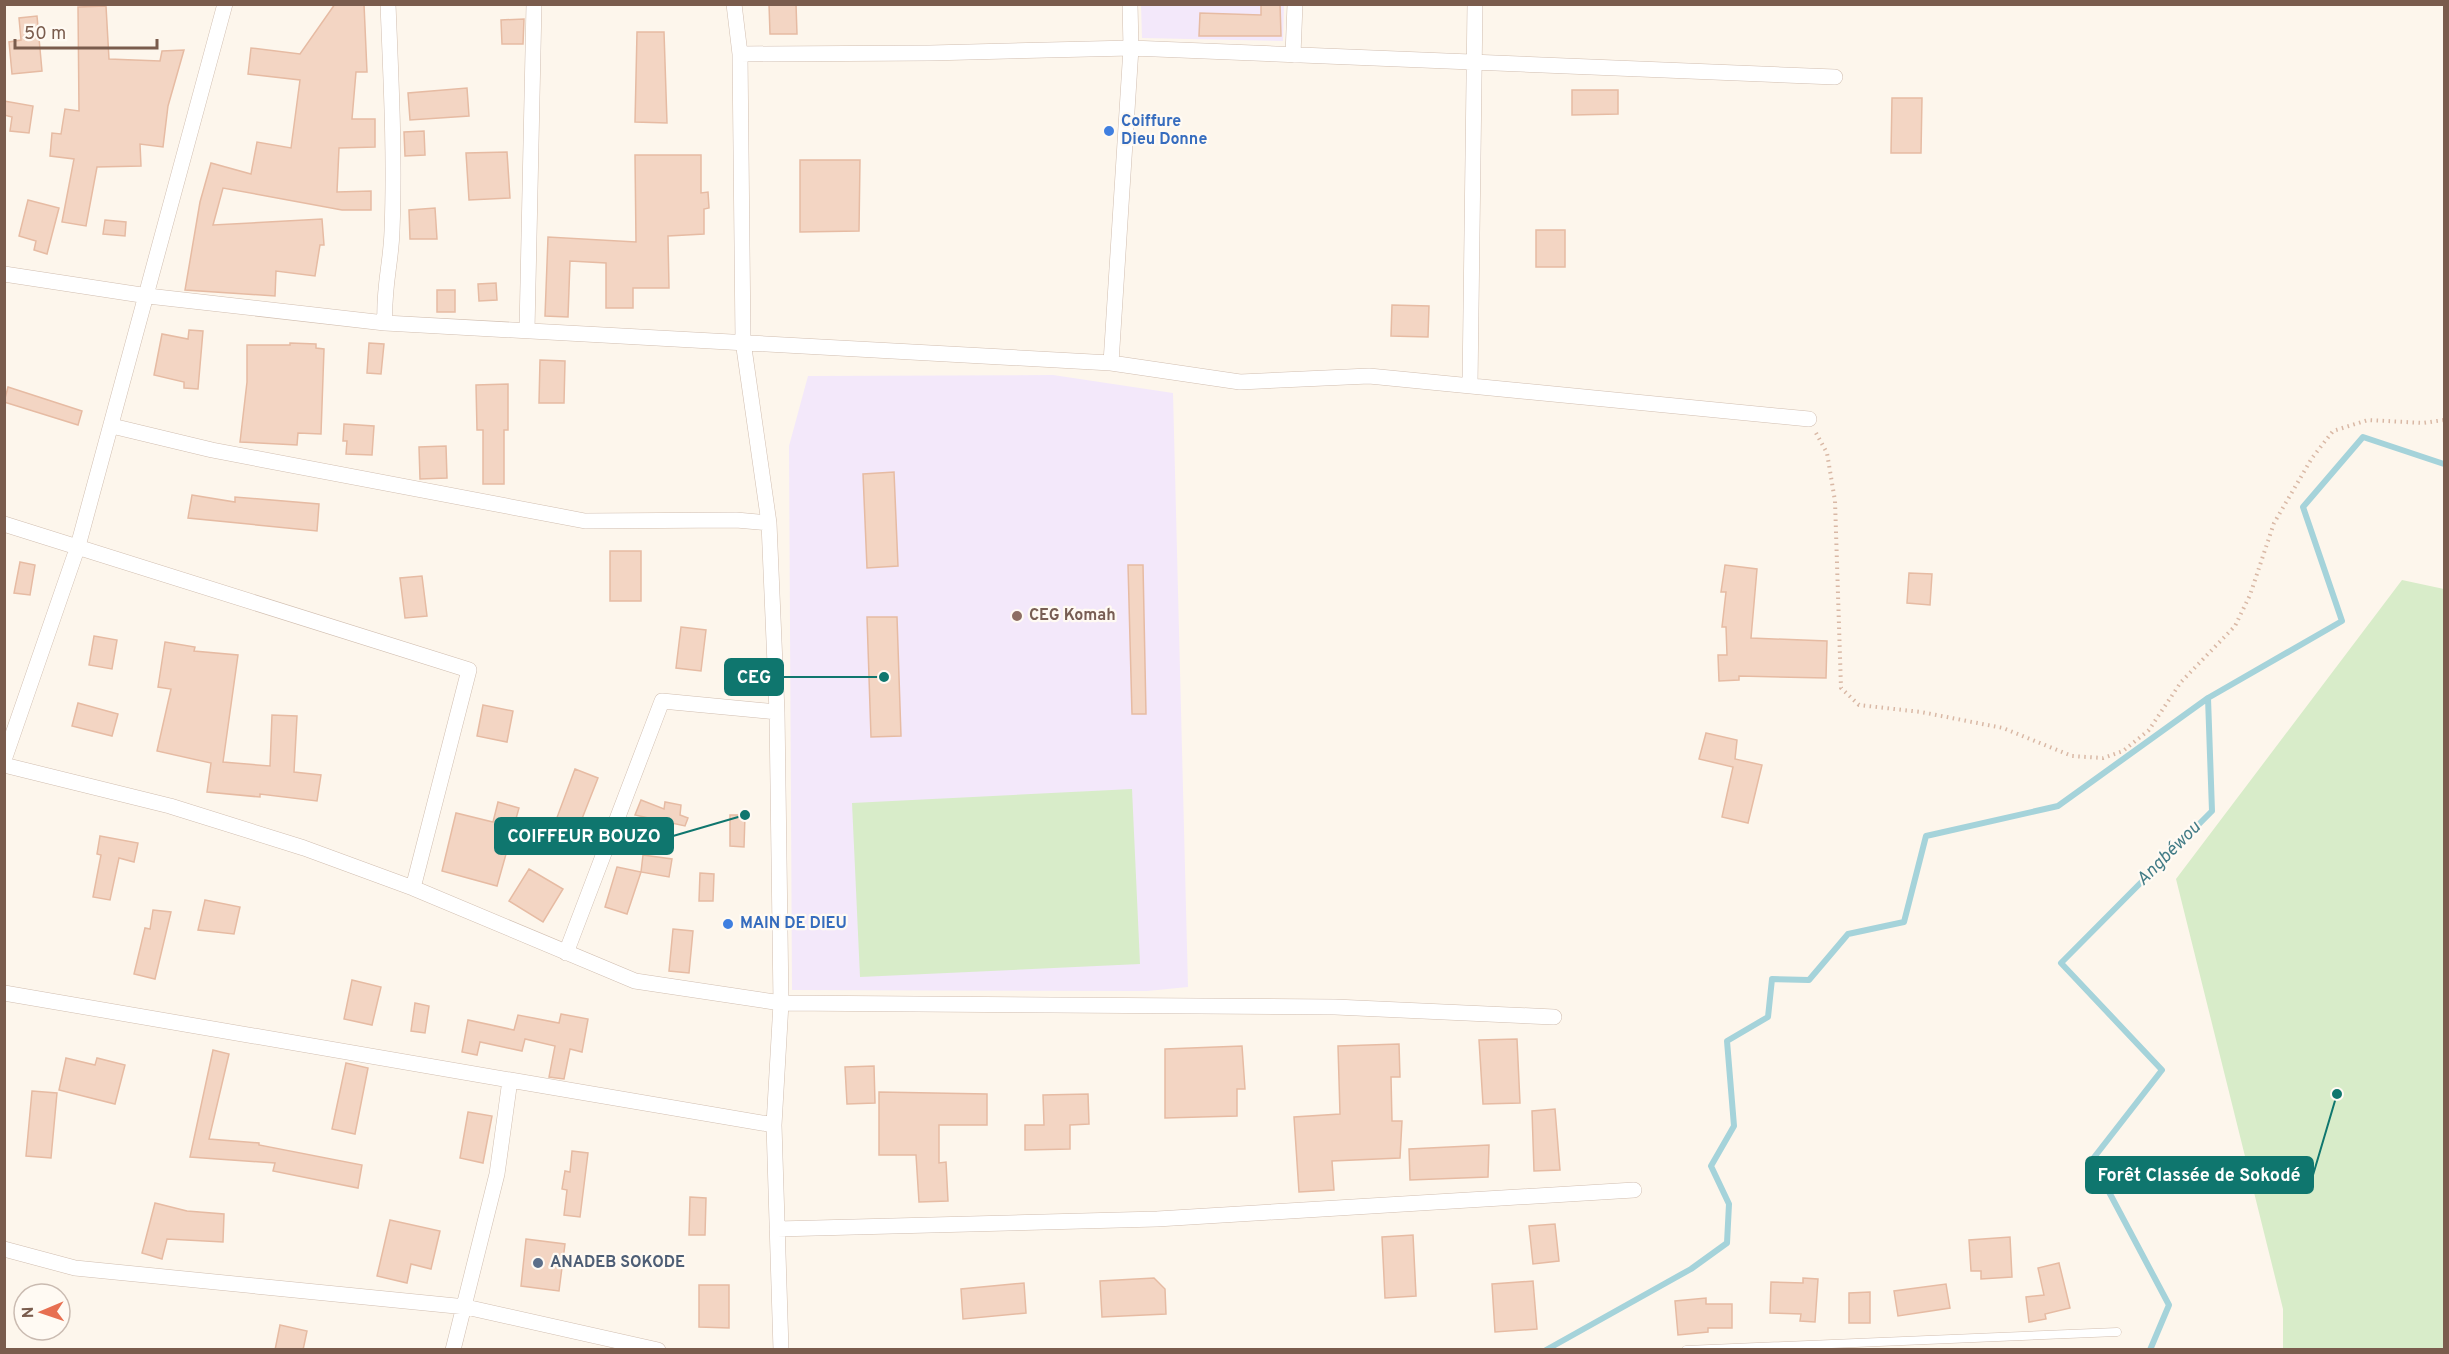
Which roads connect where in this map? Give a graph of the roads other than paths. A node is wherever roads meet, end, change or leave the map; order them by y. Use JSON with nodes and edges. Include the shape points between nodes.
{"nodes":[{"id":1,"x":225,"y":4,"type":"edge"},
{"id":2,"x":388,"y":4,"type":"edge"},
{"id":3,"x":534,"y":4,"type":"edge"},
{"id":4,"x":734,"y":4,"type":"edge"},
{"id":5,"x":1130,"y":4,"type":"edge"},
{"id":6,"x":1295,"y":4,"type":"edge"},
{"id":7,"x":1475,"y":4,"type":"edge"},
{"id":8,"x":1131,"y":48,"type":"junction"},
{"id":9,"x":740,"y":54,"type":"junction"},
{"id":10,"x":1293,"y":55,"type":"junction"},
{"id":11,"x":1474,"y":62,"type":"junction"},
{"id":12,"x":1835,"y":77,"type":"dead end"},
{"id":13,"x":4,"y":274,"type":"edge"},
{"id":14,"x":148,"y":296,"type":"junction"},
{"id":15,"x":386,"y":323,"type":"junction"},
{"id":16,"x":527,"y":330,"type":"junction"},
{"id":17,"x":743,"y":341,"type":"junction"},
{"id":18,"x":1111,"y":363,"type":"junction"},
{"id":19,"x":1470,"y":386,"type":"junction"},
{"id":20,"x":1809,"y":419,"type":"road end"},
{"id":21,"x":112,"y":426,"type":"junction"},
{"id":22,"x":770,"y":523,"type":"junction"},
{"id":23,"x":4,"y":524,"type":"edge"},
{"id":24,"x":78,"y":546,"type":"junction"},
{"id":25,"x":777,"y":712,"type":"junction"},
{"id":26,"x":4,"y":760,"type":"edge"},
{"id":27,"x":4,"y":765,"type":"edge"},
{"id":28,"x":413,"y":888,"type":"junction"},
{"id":29,"x":566,"y":953,"type":"junction"},
{"id":30,"x":4,"y":993,"type":"edge"},
{"id":31,"x":782,"y":1003,"type":"junction"},
{"id":32,"x":1554,"y":1017,"type":"dead end"},
{"id":33,"x":510,"y":1080,"type":"junction"},
{"id":34,"x":774,"y":1125,"type":"junction"},
{"id":35,"x":1634,"y":1190,"type":"dead end"},
{"id":36,"x":777,"y":1229,"type":"junction"},
{"id":37,"x":4,"y":1250,"type":"edge"},
{"id":38,"x":466,"y":1307,"type":"junction"},
{"id":39,"x":2117,"y":1332,"type":"dead end"},
{"id":40,"x":453,"y":1350,"type":"edge"},
{"id":41,"x":657,"y":1350,"type":"edge"},
{"id":42,"x":781,"y":1350,"type":"edge"},
{"id":43,"x":1686,"y":1350,"type":"edge"}],
"edges":[{"from":1,"to":14,"type":"street"},
{"from":2,"to":15,"type":"street","via":[[393,234],[384,295]]},
{"from":3,"to":16,"type":"street"},
{"from":4,"to":9,"type":"street"},
{"from":5,"to":8,"type":"street"},
{"from":6,"to":10,"type":"street"},
{"from":7,"to":11,"type":"street"},
{"from":8,"to":9,"type":"street"},
{"from":8,"to":10,"type":"street"},
{"from":8,"to":18,"type":"street"},
{"from":9,"to":17,"type":"street"},
{"from":10,"to":11,"type":"street"},
{"from":11,"to":12,"type":"street"},
{"from":11,"to":19,"type":"street"},
{"from":13,"to":14,"type":"street"},
{"from":14,"to":15,"type":"street"},
{"from":14,"to":21,"type":"street"},
{"from":15,"to":16,"type":"street"},
{"from":16,"to":17,"type":"street"},
{"from":17,"to":18,"type":"street"},
{"from":17,"to":22,"type":"street"},
{"from":18,"to":19,"type":"street","via":[[1240,382],[1369,376]]},
{"from":19,"to":20,"type":"street"},
{"from":21,"to":22,"type":"street","via":[[212,450],[585,521]]},
{"from":21,"to":24,"type":"street"},
{"from":22,"to":25,"type":"street"},
{"from":23,"to":24,"type":"street"},
{"from":24,"to":26,"type":"street"},
{"from":24,"to":28,"type":"street","via":[[469,670]]},
{"from":25,"to":29,"type":"street","via":[[662,701]]},
{"from":25,"to":31,"type":"street"},
{"from":27,"to":28,"type":"street","via":[[170,806],[304,848]]},
{"from":28,"to":29,"type":"street"},
{"from":29,"to":31,"type":"street","via":[[635,981]]},
{"from":30,"to":33,"type":"street"},
{"from":31,"to":32,"type":"street","via":[[1335,1007]]},
{"from":31,"to":34,"type":"street"},
{"from":33,"to":34,"type":"street"},
{"from":33,"to":38,"type":"street","via":[[497,1174]]},
{"from":34,"to":36,"type":"street"},
{"from":35,"to":36,"type":"street","via":[[1157,1219]]},
{"from":36,"to":42,"type":"street"},
{"from":37,"to":38,"type":"street","via":[[75,1268]]},
{"from":38,"to":40,"type":"street"},
{"from":38,"to":41,"type":"street"},
{"from":39,"to":43,"type":"lane"}]}
